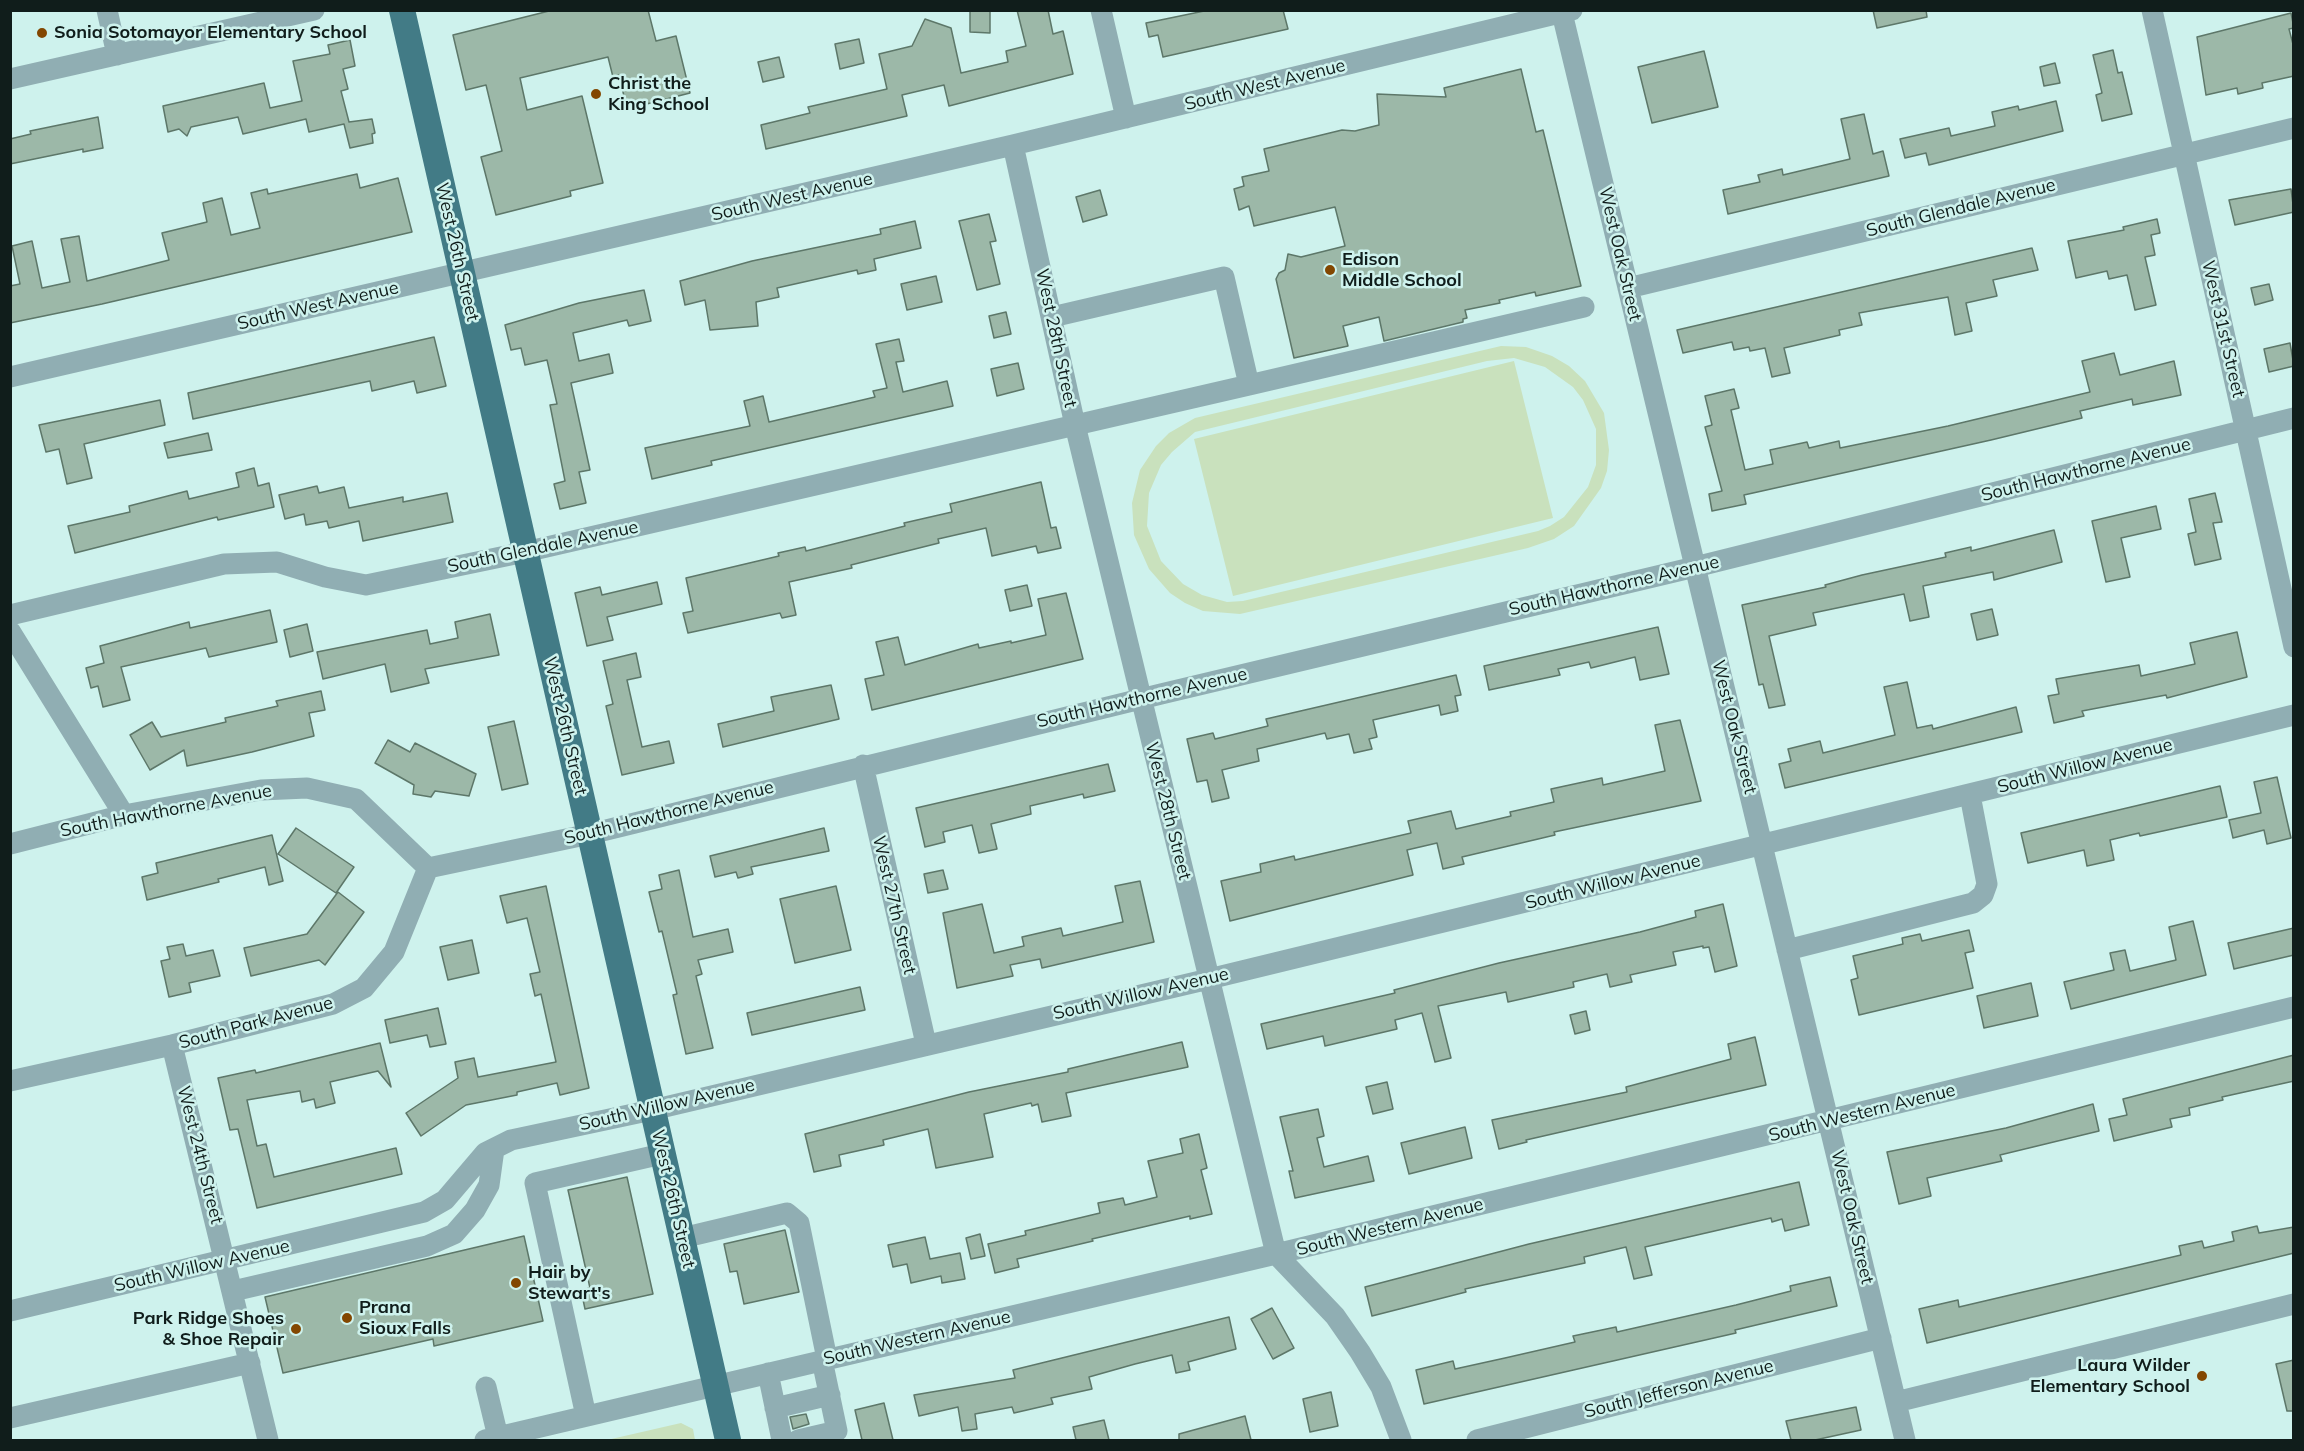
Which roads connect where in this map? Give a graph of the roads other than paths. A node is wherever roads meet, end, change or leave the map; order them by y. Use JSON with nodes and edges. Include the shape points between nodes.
{"nodes":[{"id":1,"x":107,"y":10,"type":"edge"},
{"id":2,"x":314,"y":10,"type":"edge"},
{"id":3,"x":402,"y":10,"type":"edge"},
{"id":4,"x":1101,"y":10,"type":"edge"},
{"id":5,"x":2152,"y":10,"type":"edge"},
{"id":6,"x":1567,"y":12,"type":"edge"},
{"id":7,"x":1515,"y":17,"type":"edge"},
{"id":8,"x":117,"y":55,"type":"junction"},
{"id":9,"x":10,"y":79,"type":"edge"},
{"id":10,"x":1126,"y":118,"type":"junction"},
{"id":11,"x":2294,"y":128,"type":"edge"},
{"id":12,"x":1013,"y":146,"type":"junction"},
{"id":13,"x":2183,"y":155,"type":"junction"},
{"id":14,"x":462,"y":273,"type":"junction"},
{"id":15,"x":1628,"y":288,"type":"junction"},
{"id":16,"x":1584,"y":307,"type":"dead end"},
{"id":17,"x":1052,"y":317,"type":"junction"},
{"id":18,"x":10,"y":377,"type":"edge"},
{"id":19,"x":1249,"y":385,"type":"junction"},
{"id":20,"x":2294,"y":418,"type":"edge"},
{"id":21,"x":1075,"y":425,"type":"junction"},
{"id":22,"x":2246,"y":430,"type":"junction"},
{"id":23,"x":525,"y":552,"type":"junction"},
{"id":24,"x":1695,"y":567,"type":"junction"},
{"id":25,"x":10,"y":615,"type":"edge"},
{"id":26,"x":10,"y":631,"type":"edge"},
{"id":27,"x":2294,"y":647,"type":"edge"},
{"id":28,"x":1141,"y":699,"type":"junction"},
{"id":29,"x":2294,"y":715,"type":"edge"},
{"id":30,"x":863,"y":765,"type":"junction"},
{"id":31,"x":1970,"y":795,"type":"junction"},
{"id":32,"x":124,"y":815,"type":"junction"},
{"id":33,"x":590,"y":834,"type":"junction"},
{"id":34,"x":10,"y":844,"type":"edge"},
{"id":35,"x":1762,"y":846,"type":"junction"},
{"id":36,"x":428,"y":867,"type":"junction"},
{"id":37,"x":1787,"y":950,"type":"junction"},
{"id":38,"x":1209,"y":979,"type":"junction"},
{"id":39,"x":2294,"y":1007,"type":"edge"},
{"id":40,"x":926,"y":1044,"type":"junction"},
{"id":41,"x":172,"y":1045,"type":"junction"},
{"id":42,"x":10,"y":1081,"type":"edge"},
{"id":43,"x":652,"y":1110,"type":"junction"},
{"id":44,"x":1829,"y":1121,"type":"junction"},
{"id":45,"x":494,"y":1149,"type":"junction"},
{"id":46,"x":662,"y":1154,"type":"junction"},
{"id":47,"x":682,"y":1238,"type":"junction"},
{"id":48,"x":1276,"y":1254,"type":"junction"},
{"id":49,"x":226,"y":1261,"type":"junction"},
{"id":50,"x":233,"y":1291,"type":"junction"},
{"id":51,"x":2294,"y":1304,"type":"edge"},
{"id":52,"x":10,"y":1311,"type":"edge"},
{"id":53,"x":1881,"y":1338,"type":"junction"},
{"id":54,"x":824,"y":1359,"type":"junction"},
{"id":55,"x":250,"y":1363,"type":"junction"},
{"id":56,"x":768,"y":1372,"type":"junction"},
{"id":57,"x":715,"y":1385,"type":"junction"},
{"id":58,"x":486,"y":1387,"type":"dead end"},
{"id":59,"x":830,"y":1395,"type":"junction"},
{"id":60,"x":1896,"y":1402,"type":"junction"},
{"id":61,"x":775,"y":1408,"type":"junction"},
{"id":62,"x":586,"y":1416,"type":"junction"},
{"id":63,"x":10,"y":1418,"type":"edge"},
{"id":64,"x":492,"y":1439,"type":"edge"},
{"id":65,"x":268,"y":1440,"type":"edge"},
{"id":66,"x":728,"y":1440,"type":"edge"},
{"id":67,"x":782,"y":1440,"type":"edge"},
{"id":68,"x":798,"y":1440,"type":"edge"},
{"id":69,"x":1401,"y":1440,"type":"edge"},
{"id":70,"x":1477,"y":1440,"type":"edge"},
{"id":71,"x":1905,"y":1440,"type":"edge"}],
"edges":[{"from":1,"to":8,"type":"street"},
{"from":2,"to":8,"type":"street"},
{"from":3,"to":14,"type":"main road","name":"West 26th Street"},
{"from":4,"to":10,"type":"street"},
{"from":5,"to":13,"type":"street","name":"West 31st Street"},
{"from":6,"to":7,"type":"street","name":"South West Avenue"},
{"from":6,"to":15,"type":"street","name":"West Oak Street"},
{"from":7,"to":10,"type":"street","name":"South West Avenue"},
{"from":8,"to":9,"type":"street"},
{"from":10,"to":12,"type":"street","name":"South West Avenue"},
{"from":11,"to":13,"type":"street","name":"South Glendale Avenue"},
{"from":12,"to":14,"type":"street","name":"South West Avenue"},
{"from":12,"to":17,"type":"street","name":"West 28th Street"},
{"from":13,"to":15,"type":"street","name":"South Glendale Avenue"},
{"from":13,"to":22,"type":"street","name":"West 31st Street"},
{"from":14,"to":18,"type":"street","name":"South West Avenue"},
{"from":14,"to":23,"type":"main road","name":"West 26th Street"},
{"from":15,"to":24,"type":"street","name":"West Oak Street"},
{"from":16,"to":19,"type":"street","name":"South Glendale Avenue"},
{"from":17,"to":19,"type":"street","via":[[1224,277]]},
{"from":17,"to":21,"type":"street","name":"West 28th Street"},
{"from":19,"to":21,"type":"street","name":"South Glendale Avenue"},
{"from":20,"to":22,"type":"street","name":"South Hawthorne Avenue"},
{"from":21,"to":23,"type":"street","name":"South Glendale Avenue"},
{"from":21,"to":28,"type":"street","name":"West 28th Street"},
{"from":22,"to":24,"type":"street","name":"South Hawthorne Avenue"},
{"from":22,"to":27,"type":"street","name":"West 31st Street"},
{"from":23,"to":25,"type":"street","name":"South Glendale Avenue","via":[[366,585],[277,562],[224,564]]},
{"from":23,"to":33,"type":"main road","name":"West 26th Street"},
{"from":24,"to":28,"type":"street","name":"South Hawthorne Avenue"},
{"from":24,"to":35,"type":"street","name":"West Oak Street"},
{"from":26,"to":32,"type":"street"},
{"from":28,"to":30,"type":"street","name":"South Hawthorne Avenue"},
{"from":28,"to":38,"type":"street","name":"West 28th Street"},
{"from":29,"to":31,"type":"street","name":"South Willow Avenue"},
{"from":30,"to":33,"type":"street","name":"South Hawthorne Avenue"},
{"from":30,"to":40,"type":"street","name":"West 27th Street"},
{"from":31,"to":35,"type":"street","name":"South Willow Avenue"},
{"from":31,"to":37,"type":"street","via":[[1987,884],[1983,895],[1973,903]]},
{"from":32,"to":34,"type":"street","name":"South Hawthorne Avenue"},
{"from":32,"to":36,"type":"street","name":"South Hawthorne Avenue","via":[[261,790],[307,788],[356,799]]},
{"from":33,"to":36,"type":"street","name":"South Hawthorne Avenue"},
{"from":33,"to":43,"type":"main road","name":"West 26th Street"},
{"from":35,"to":37,"type":"street","name":"West Oak Street"},
{"from":35,"to":38,"type":"street","name":"South Willow Avenue"},
{"from":36,"to":41,"type":"street","name":"South Park Avenue","via":[[394,952],[364,988],[333,1004]]},
{"from":37,"to":44,"type":"street","name":"West Oak Street"},
{"from":38,"to":40,"type":"street","name":"South Willow Avenue"},
{"from":38,"to":48,"type":"street","name":"West 28th Street"},
{"from":39,"to":44,"type":"street","name":"South Western Avenue"},
{"from":40,"to":43,"type":"street","name":"South Willow Avenue"},
{"from":41,"to":42,"type":"street","name":"South Park Avenue"},
{"from":41,"to":49,"type":"street","name":"West 24th Street"},
{"from":43,"to":45,"type":"street","name":"South Willow Avenue","via":[[511,1140]]},
{"from":43,"to":46,"type":"main road","name":"West 26th Street"},
{"from":44,"to":48,"type":"street","name":"South Western Avenue"},
{"from":44,"to":53,"type":"street","name":"West Oak Street"},
{"from":45,"to":49,"type":"street","name":"South Willow Avenue","via":[[485,1153],[445,1200],[424,1212]]},
{"from":45,"to":50,"type":"street","via":[[489,1185],[475,1210],[454,1234],[427,1245]]},
{"from":46,"to":47,"type":"main road","name":"West 26th Street"},
{"from":46,"to":62,"type":"street","via":[[535,1183]]},
{"from":47,"to":54,"type":"street","via":[[787,1213],[799,1223]]},
{"from":47,"to":57,"type":"main road","name":"West 26th Street"},
{"from":48,"to":54,"type":"street","name":"South Western Avenue"},
{"from":48,"to":69,"type":"street","name":"West 28th Street","via":[[1335,1316],[1360,1352],[1381,1387]]},
{"from":49,"to":50,"type":"street","name":"West 24th Street"},
{"from":49,"to":52,"type":"street","name":"South Willow Avenue"},
{"from":50,"to":55,"type":"street","name":"West 24th Street"},
{"from":51,"to":60,"type":"street"},
{"from":53,"to":60,"type":"street","name":"West Oak Street"},
{"from":53,"to":70,"type":"street","name":"South Jefferson Avenue"},
{"from":54,"to":56,"type":"street","name":"South Western Avenue"},
{"from":54,"to":59,"type":"street"},
{"from":55,"to":63,"type":"street"},
{"from":55,"to":65,"type":"street","name":"West 24th Street"},
{"from":56,"to":57,"type":"street","name":"South Western Avenue"},
{"from":56,"to":61,"type":"street"},
{"from":57,"to":62,"type":"street","name":"South Western Avenue"},
{"from":57,"to":66,"type":"main road","name":"West 26th Street"},
{"from":58,"to":64,"type":"street"},
{"from":59,"to":61,"type":"street"},
{"from":59,"to":68,"type":"street","via":[[837,1431]]},
{"from":60,"to":71,"type":"street","name":"West Oak Street"},
{"from":61,"to":67,"type":"street"},
{"from":62,"to":64,"type":"street","name":"South Western Avenue"}]}
